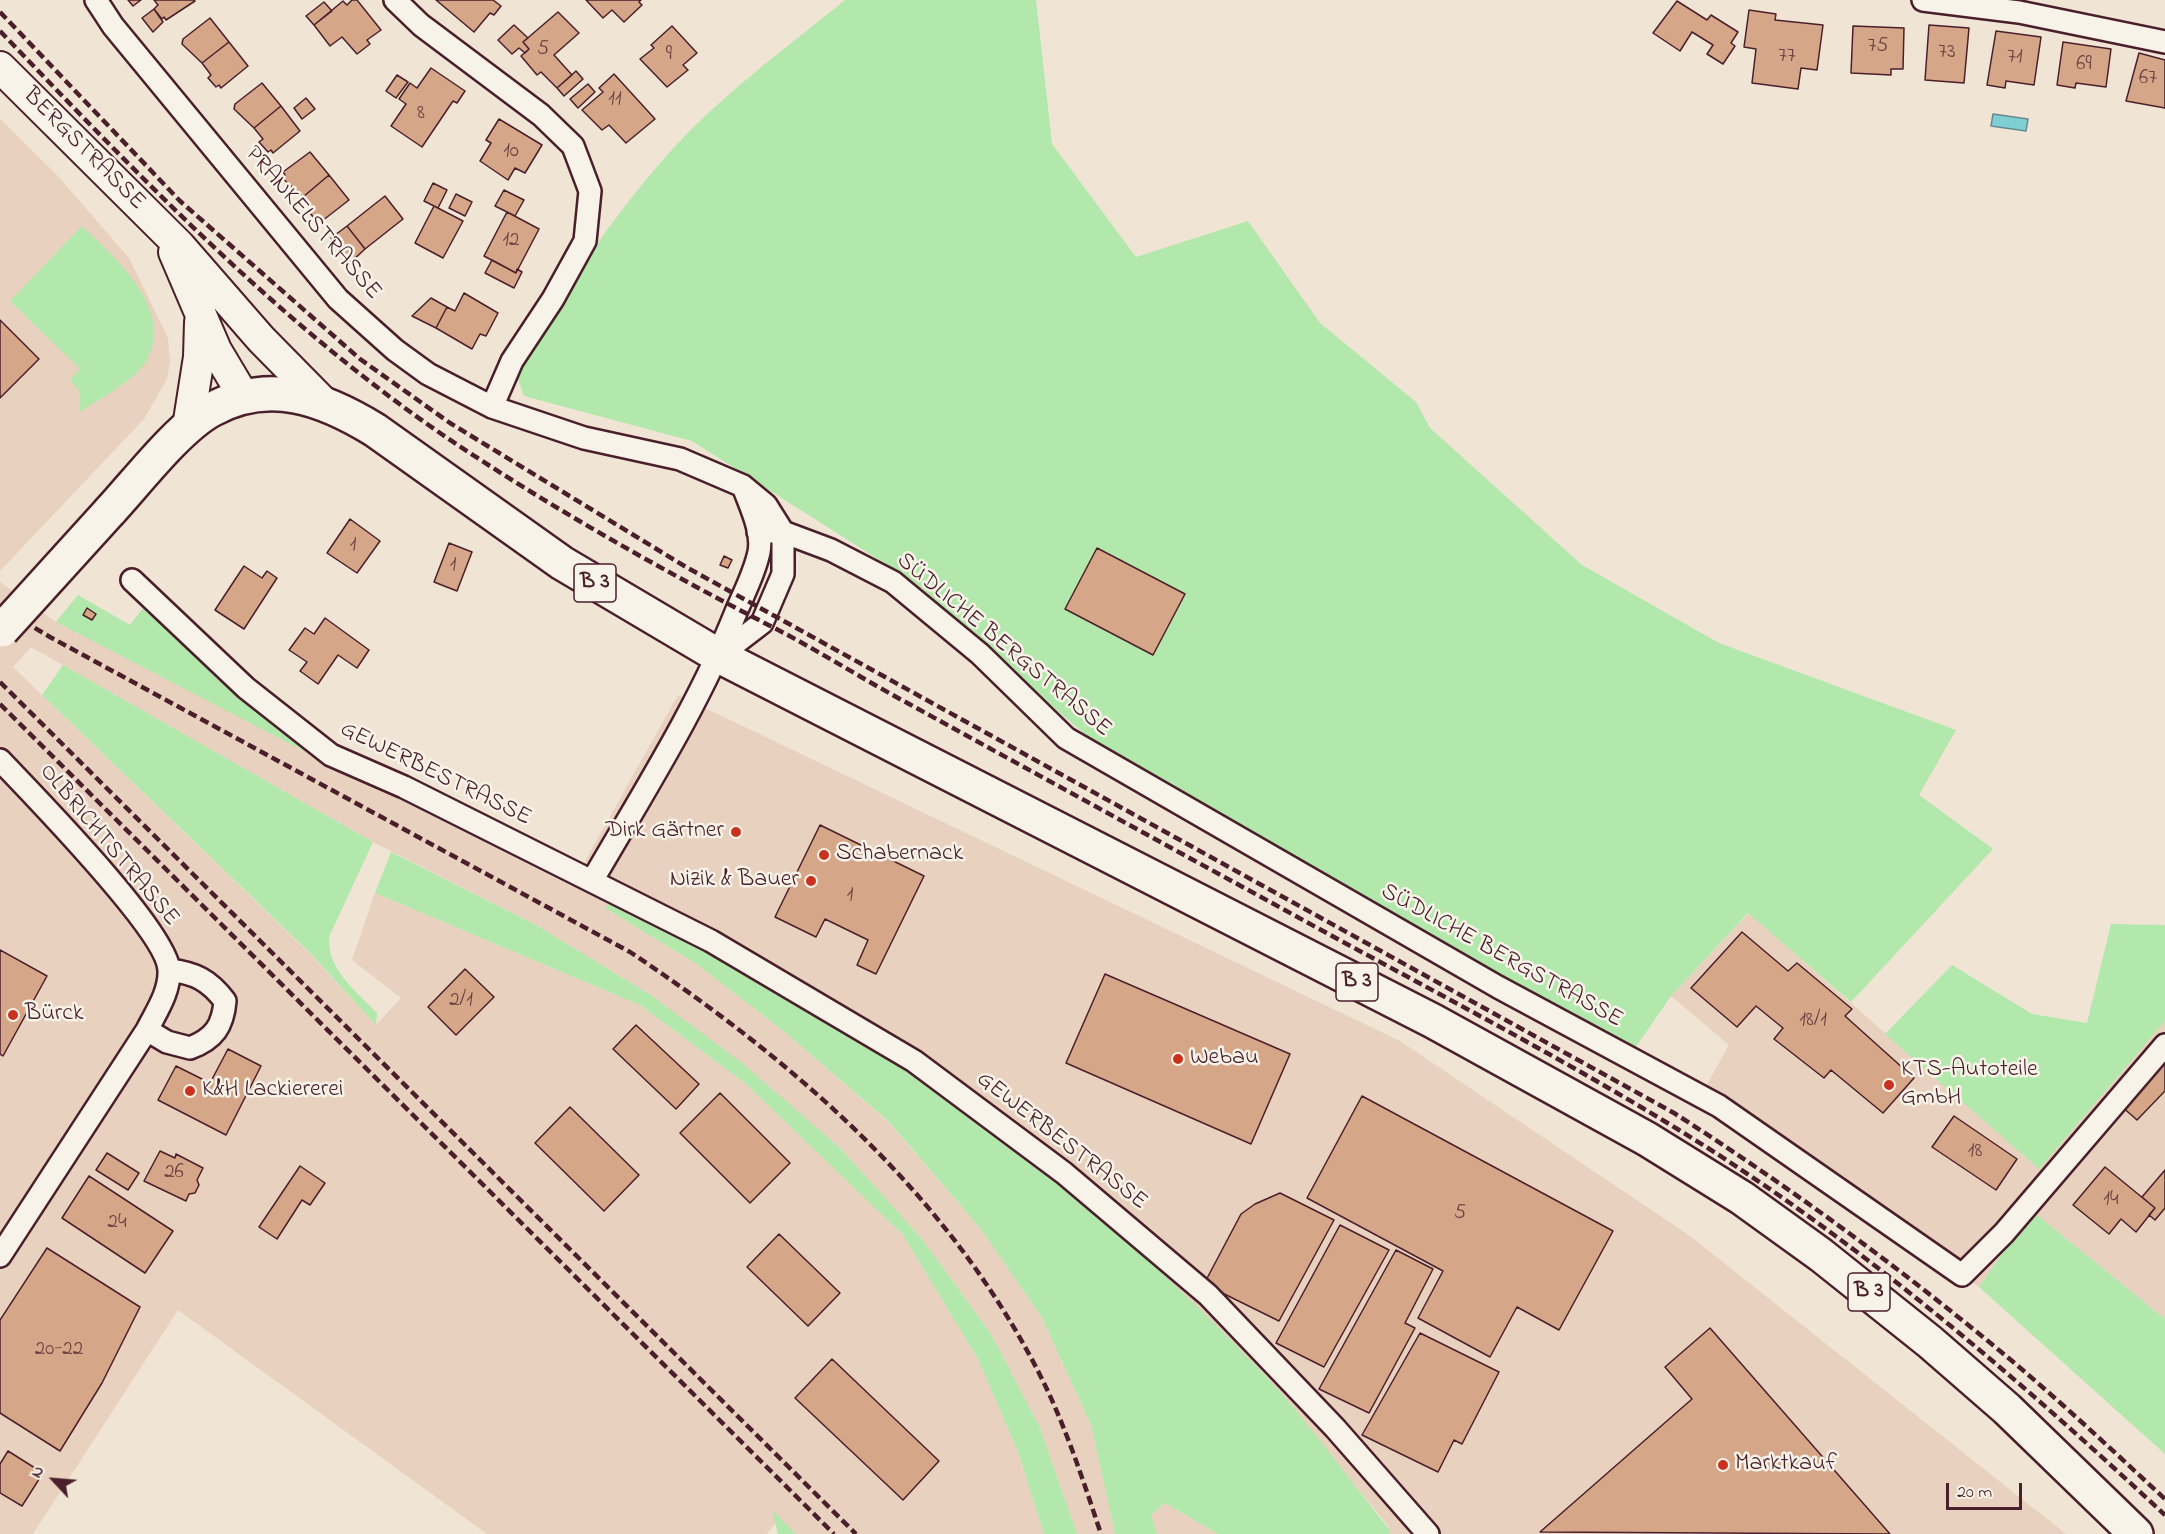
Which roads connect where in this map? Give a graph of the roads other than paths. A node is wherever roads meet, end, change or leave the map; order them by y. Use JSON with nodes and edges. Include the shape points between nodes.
{"nodes":[{"id":1,"x":96,"y":0,"type":"edge"},
{"id":2,"x":395,"y":0,"type":"edge"},
{"id":3,"x":1923,"y":0,"type":"edge"},
{"id":4,"x":2165,"y":42,"type":"edge"},
{"id":5,"x":0,"y":68,"type":"edge"},
{"id":6,"x":166,"y":233,"type":"junction"},
{"id":7,"x":234,"y":307,"type":"junction"},
{"id":8,"x":200,"y":314,"type":"junction"},
{"id":9,"x":244,"y":397,"type":"junction"},
{"id":10,"x":324,"y":403,"type":"junction"},
{"id":11,"x":492,"y":407,"type":"junction"},
{"id":12,"x":188,"y":427,"type":"junction"},
{"id":13,"x":743,"y":486,"type":"junction"},
{"id":14,"x":758,"y":532,"type":"junction"},
{"id":15,"x":783,"y":532,"type":"junction"},
{"id":16,"x":132,"y":580,"type":"dead end"},
{"id":17,"x":0,"y":632,"type":"edge"},
{"id":18,"x":719,"y":656,"type":"junction"},
{"id":19,"x":0,"y":760,"type":"edge"},
{"id":20,"x":592,"y":881,"type":"junction"},
{"id":21,"x":169,"y":969,"type":"junction"},
{"id":22,"x":147,"y":1030,"type":"junction"},
{"id":23,"x":2165,"y":1045,"type":"edge"},
{"id":24,"x":0,"y":1256,"type":"edge"},
{"id":25,"x":1428,"y":1534,"type":"edge"},
{"id":26,"x":2136,"y":1534,"type":"edge"}],
"edges":[{"from":1,"to":11,"type":"street","name":"PRANKELSTRASSE","via":[[113,26],[338,299],[428,374]]},
{"from":2,"to":11,"type":"street","via":[[421,25],[541,115],[573,146],[590,191],[585,241],[512,361]]},
{"from":3,"to":4,"type":"street","via":[[2019,12]]},
{"from":5,"to":6,"type":"main road","name":"BERGSTRASSE"},
{"from":6,"to":7,"type":"main road","name":"BERGSTRASSE"},
{"from":6,"to":8,"type":"main road","name":"BERGSTRASSE"},
{"from":7,"to":9,"type":"main road","via":[[245,361]]},
{"from":7,"to":10,"type":"main road","name":"BERGSTRASSE"},
{"from":8,"to":9,"type":"main road","name":"BERGSTRASSE"},
{"from":8,"to":12,"type":"main road","via":[[199,357]]},
{"from":9,"to":10,"type":"main road","number":"B 3","via":[[286,393]]},
{"from":9,"to":12,"type":"main road","via":[[211,410]]},
{"from":10,"to":18,"type":"main road","number":"B 3","via":[[375,430],[562,563]]},
{"from":11,"to":13,"type":"street","name":"PRANKELSTRASSE","via":[[584,438],[680,459]]},
{"from":12,"to":17,"type":"main road","bridge":true},
{"from":13,"to":14,"type":"street"},
{"from":13,"to":15,"type":"street","name":"PRANKELSTRASSE","via":[[766,505]]},
{"from":14,"to":15,"type":"street","name":"SÜDLICHE BERGSTRASSE"},
{"from":14,"to":18,"type":"street","via":[[759,552]]},
{"from":15,"to":18,"type":"street","via":[[783,574],[762,623]]},
{"from":15,"to":23,"type":"street","name":"SÜDLICHE BERGSTRASSE","via":[[831,550],[893,582],[980,654],[1066,738],[1488,982],[1719,1106],[1962,1275],[2004,1233]]},
{"from":16,"to":20,"type":"street","name":"GEWERBESTRASSE","via":[[246,688],[331,755]]},
{"from":18,"to":20,"type":"street","via":[[696,703]]},
{"from":18,"to":26,"type":"main road","number":"B 3","via":[[1433,1021],[1656,1145],[1742,1198],[1930,1342],[2007,1409]]},
{"from":19,"to":21,"type":"street","name":"OLBRICHTSTRASSE","via":[[77,841],[138,915],[165,955]]},
{"from":20,"to":25,"type":"street","name":"GEWERBESTRASSE","via":[[711,941],[872,1035],[914,1061],[1064,1173],[1208,1295],[1335,1428]]},
{"from":21,"to":22,"type":"street","via":[[162,1002]]},
{"from":21,"to":22,"type":"street","via":[[190,972],[214,986],[225,1001],[219,1029],[190,1048],[167,1042]]},
{"from":22,"to":24,"type":"street"}]}
